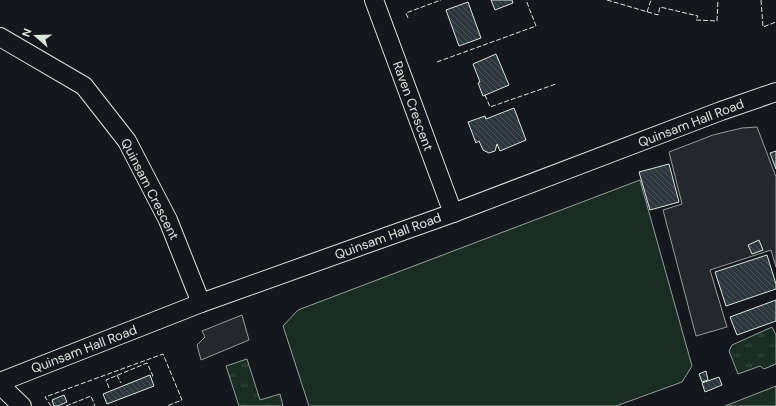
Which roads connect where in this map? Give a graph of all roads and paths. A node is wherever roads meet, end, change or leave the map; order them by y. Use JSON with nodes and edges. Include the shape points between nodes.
{"nodes":[{"id":1,"x":374,"y":0,"type":"edge"},
{"id":2,"x":0,"y":37,"type":"edge"},
{"id":3,"x":776,"y":92,"type":"edge"},
{"id":4,"x":453,"y":213,"type":"junction"},
{"id":5,"x":201,"y":303,"type":"junction"},
{"id":6,"x":0,"y":382,"type":"edge"},
{"id":7,"x":0,"y":385,"type":"edge"},
{"id":8,"x":22,"y":406,"type":"edge"}],
"edges":[{"from":1,"to":4,"type":"street","name":"Raven Crescent"},
{"from":2,"to":5,"type":"street","name":"Quinsam Crescent","via":[[84,86],[128,141],[168,220]]},
{"from":3,"to":4,"type":"street","name":"Quinsam Hall Road"},
{"from":4,"to":5,"type":"street","name":"Quinsam Hall Road"},
{"from":5,"to":6,"type":"street","name":"Quinsam Hall Road"},
{"from":7,"to":8,"type":"street"}]}
